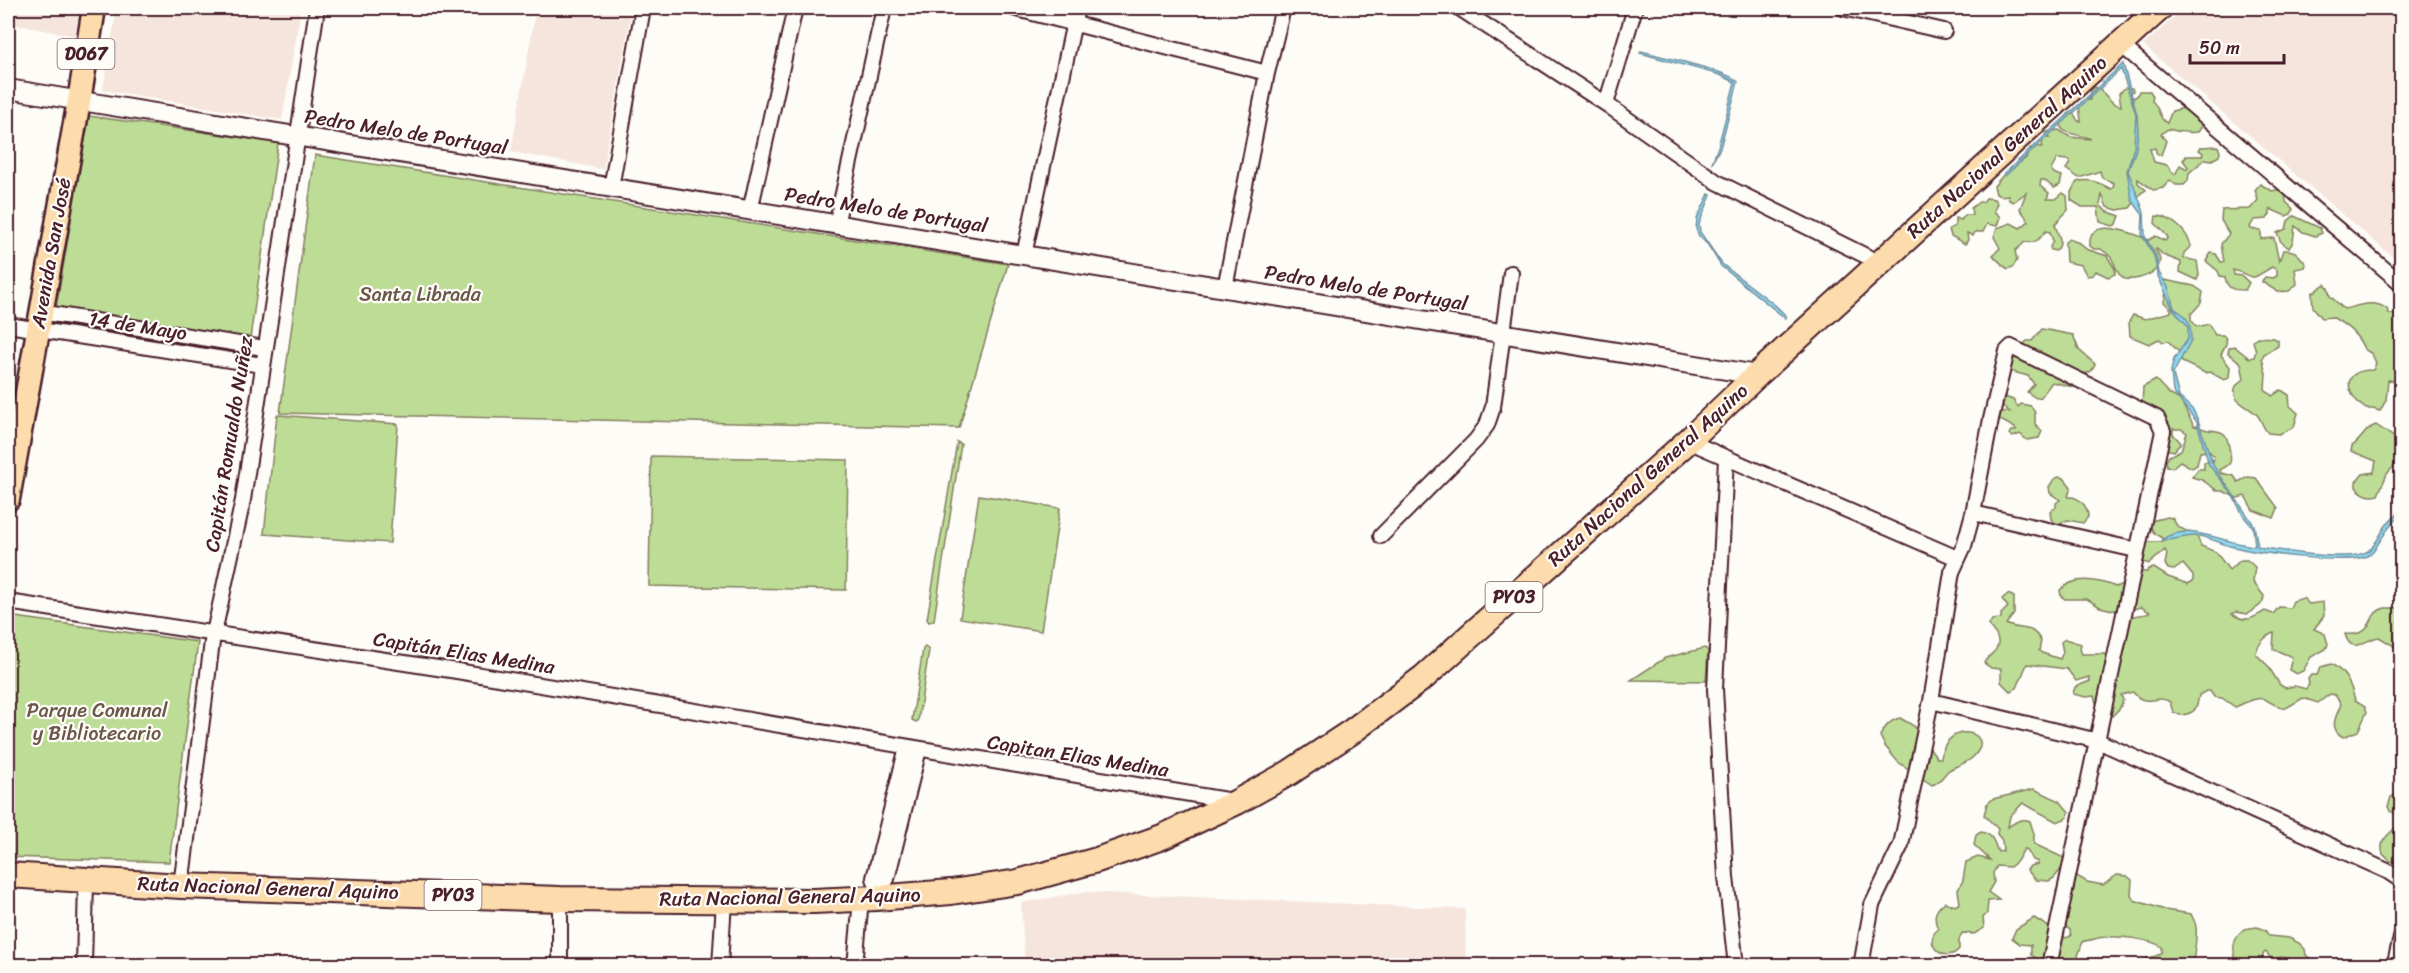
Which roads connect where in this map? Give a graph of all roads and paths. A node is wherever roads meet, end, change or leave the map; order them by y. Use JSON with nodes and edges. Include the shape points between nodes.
{"nodes":[{"id":1,"x":94,"y":8,"type":"edge"},
{"id":2,"x":316,"y":8,"type":"edge"},
{"id":3,"x":643,"y":8,"type":"edge"},
{"id":4,"x":795,"y":8,"type":"edge"},
{"id":5,"x":884,"y":8,"type":"edge"},
{"id":6,"x":1013,"y":8,"type":"edge"},
{"id":7,"x":1077,"y":8,"type":"edge"},
{"id":8,"x":1283,"y":8,"type":"edge"},
{"id":9,"x":1459,"y":8,"type":"edge"},
{"id":10,"x":1635,"y":8,"type":"edge"},
{"id":11,"x":1843,"y":8,"type":"edge"},
{"id":12,"x":2160,"y":8,"type":"edge"},
{"id":13,"x":1073,"y":23,"type":"junction"},
{"id":14,"x":1944,"y":31,"type":"dead end"},
{"id":15,"x":2120,"y":44,"type":"junction"},
{"id":16,"x":1267,"y":73,"type":"junction"},
{"id":17,"x":8,"y":89,"type":"edge"},
{"id":18,"x":79,"y":101,"type":"junction"},
{"id":19,"x":1606,"y":104,"type":"junction"},
{"id":20,"x":297,"y":137,"type":"junction"},
{"id":21,"x":611,"y":188,"type":"junction"},
{"id":22,"x":750,"y":211,"type":"junction"},
{"id":23,"x":836,"y":225,"type":"junction"},
{"id":24,"x":1024,"y":255,"type":"junction"},
{"id":25,"x":1880,"y":263,"type":"junction"},
{"id":26,"x":1511,"y":273,"type":"dead end"},
{"id":27,"x":2402,"y":284,"type":"edge"},
{"id":28,"x":1225,"y":288,"type":"junction"},
{"id":29,"x":39,"y":321,"type":"junction"},
{"id":30,"x":8,"y":325,"type":"edge"},
{"id":31,"x":1502,"y":333,"type":"junction"},
{"id":32,"x":264,"y":348,"type":"junction"},
{"id":33,"x":262,"y":365,"type":"junction"},
{"id":34,"x":1757,"y":375,"type":"junction"},
{"id":35,"x":1688,"y":441,"type":"junction"},
{"id":36,"x":1726,"y":458,"type":"junction"},
{"id":37,"x":8,"y":499,"type":"edge"},
{"id":38,"x":1973,"y":513,"type":"junction"},
{"id":39,"x":1381,"y":536,"type":"dead end"},
{"id":40,"x":2136,"y":550,"type":"junction"},
{"id":41,"x":1957,"y":558,"type":"junction"},
{"id":42,"x":8,"y":602,"type":"edge"},
{"id":43,"x":214,"y":633,"type":"junction"},
{"id":44,"x":1931,"y":701,"type":"junction"},
{"id":45,"x":2098,"y":741,"type":"junction"},
{"id":46,"x":913,"y":748,"type":"junction"},
{"id":47,"x":1237,"y":802,"type":"junction"},
{"id":48,"x":8,"y":875,"type":"edge"},
{"id":49,"x":86,"y":882,"type":"junction"},
{"id":50,"x":2402,"y":882,"type":"edge"},
{"id":51,"x":181,"y":886,"type":"junction"},
{"id":52,"x":876,"y":891,"type":"junction"},
{"id":53,"x":560,"y":900,"type":"junction"},
{"id":54,"x":724,"y":901,"type":"junction"},
{"id":55,"x":2402,"y":934,"type":"edge"},
{"id":56,"x":84,"y":966,"type":"edge"},
{"id":57,"x":560,"y":966,"type":"edge"},
{"id":58,"x":720,"y":966,"type":"edge"},
{"id":59,"x":855,"y":966,"type":"edge"},
{"id":60,"x":1736,"y":966,"type":"edge"},
{"id":61,"x":1861,"y":966,"type":"edge"},
{"id":62,"x":2049,"y":966,"type":"edge"},
{"id":63,"x":2394,"y":966,"type":"edge"}],
"edges":[{"from":1,"to":18,"type":"main road","name":"Avenida San José","number":"D067"},
{"from":2,"to":20,"type":"street","name":"Capitán Romualdo Nuñez"},
{"from":3,"to":21,"type":"street"},
{"from":4,"to":22,"type":"street"},
{"from":5,"to":23,"type":"street"},
{"from":6,"to":13,"type":"street"},
{"from":7,"to":13,"type":"street"},
{"from":8,"to":16,"type":"street"},
{"from":9,"to":19,"type":"street"},
{"from":10,"to":19,"type":"street"},
{"from":11,"to":14,"type":"street"},
{"from":12,"to":15,"type":"highway","name":"Ruta Nacional General Aquino","number":"PY03"},
{"from":13,"to":16,"type":"street"},
{"from":13,"to":24,"type":"street"},
{"from":15,"to":25,"type":"highway","name":"Ruta Nacional General Aquino","number":"PY03"},
{"from":15,"to":27,"type":"street"},
{"from":16,"to":28,"type":"street"},
{"from":17,"to":18,"type":"street","name":"Pedro Melo de Portugal"},
{"from":18,"to":20,"type":"street","name":"Pedro Melo de Portugal"},
{"from":18,"to":29,"type":"main road","name":"Avenida San José","number":"D067"},
{"from":19,"to":25,"type":"street","via":[[1717,182]]},
{"from":20,"to":21,"type":"street","name":"Pedro Melo de Portugal"},
{"from":20,"to":32,"type":"street","name":"Capitán Romualdo Nuñez"},
{"from":21,"to":22,"type":"street","name":"Pedro Melo de Portugal"},
{"from":22,"to":23,"type":"street","name":"Pedro Melo de Portugal"},
{"from":23,"to":24,"type":"street","name":"Pedro Melo de Portugal"},
{"from":24,"to":28,"type":"street","name":"Pedro Melo de Portugal"},
{"from":25,"to":34,"type":"highway","name":"Ruta Nacional General Aquino","number":"PY03"},
{"from":26,"to":31,"type":"street"},
{"from":28,"to":31,"type":"street","name":"Pedro Melo de Portugal"},
{"from":29,"to":30,"type":"street","name":"14 de Mayo"},
{"from":29,"to":32,"type":"street","name":"14 de Mayo"},
{"from":29,"to":33,"type":"street","name":"14 de Mayo"},
{"from":29,"to":37,"type":"main road","name":"Avenida San José","number":"D067"},
{"from":31,"to":34,"type":"street","name":"Pedro Melo de Portugal"},
{"from":31,"to":39,"type":"street","via":[[1493,407],[1487,425]]},
{"from":32,"to":33,"type":"street","name":"Capitán Romualdo Nuñez"},
{"from":33,"to":43,"type":"street","name":"Capitán Romualdo Nuñez","via":[[243,500]]},
{"from":34,"to":35,"type":"highway","name":"Ruta Nacional General Aquino","number":"PY03"},
{"from":35,"to":36,"type":"street"},
{"from":35,"to":47,"type":"highway","name":"Ruta Nacional General Aquino","number":"PY03","via":[[1424,677],[1352,732]]},
{"from":36,"to":41,"type":"street"},
{"from":36,"to":60,"type":"street","via":[[1715,688],[1726,877]]},
{"from":38,"to":40,"type":"street"},
{"from":38,"to":40,"type":"street","via":[[2007,351],[2013,347],[2157,418],[2163,431]]},
{"from":38,"to":41,"type":"street"},
{"from":40,"to":45,"type":"street"},
{"from":41,"to":44,"type":"street"},
{"from":42,"to":43,"type":"street","name":"Capitán Elias Medina"},
{"from":43,"to":46,"type":"street","name":"Capitán Elias Medina"},
{"from":43,"to":51,"type":"street","name":"Capitán Romualdo Nuñez"},
{"from":44,"to":45,"type":"street"},
{"from":44,"to":61,"type":"street","via":[[1901,845],[1872,905]]},
{"from":45,"to":50,"type":"street","via":[[2387,871]]},
{"from":45,"to":62,"type":"street"},
{"from":46,"to":47,"type":"street","name":"Capitan Elias Medina"},
{"from":46,"to":52,"type":"street","via":[[874,878]]},
{"from":47,"to":52,"type":"highway","name":"Ruta Nacional General Aquino","number":"PY03","via":[[1161,837],[1057,872],[982,888]]},
{"from":48,"to":49,"type":"highway","name":"Ruta Nacional General Aquino","number":"PY03"},
{"from":49,"to":51,"type":"highway","name":"Ruta Nacional General Aquino","number":"PY03"},
{"from":49,"to":56,"type":"street"},
{"from":51,"to":53,"type":"highway","name":"Ruta Nacional General Aquino","number":"PY03"},
{"from":52,"to":54,"type":"highway","name":"Ruta Nacional General Aquino","number":"PY03"},
{"from":52,"to":59,"type":"street"},
{"from":53,"to":54,"type":"highway","name":"Ruta Nacional General Aquino","number":"PY03"},
{"from":53,"to":57,"type":"street"},
{"from":54,"to":58,"type":"street"},
{"from":55,"to":63,"type":"street"}]}
